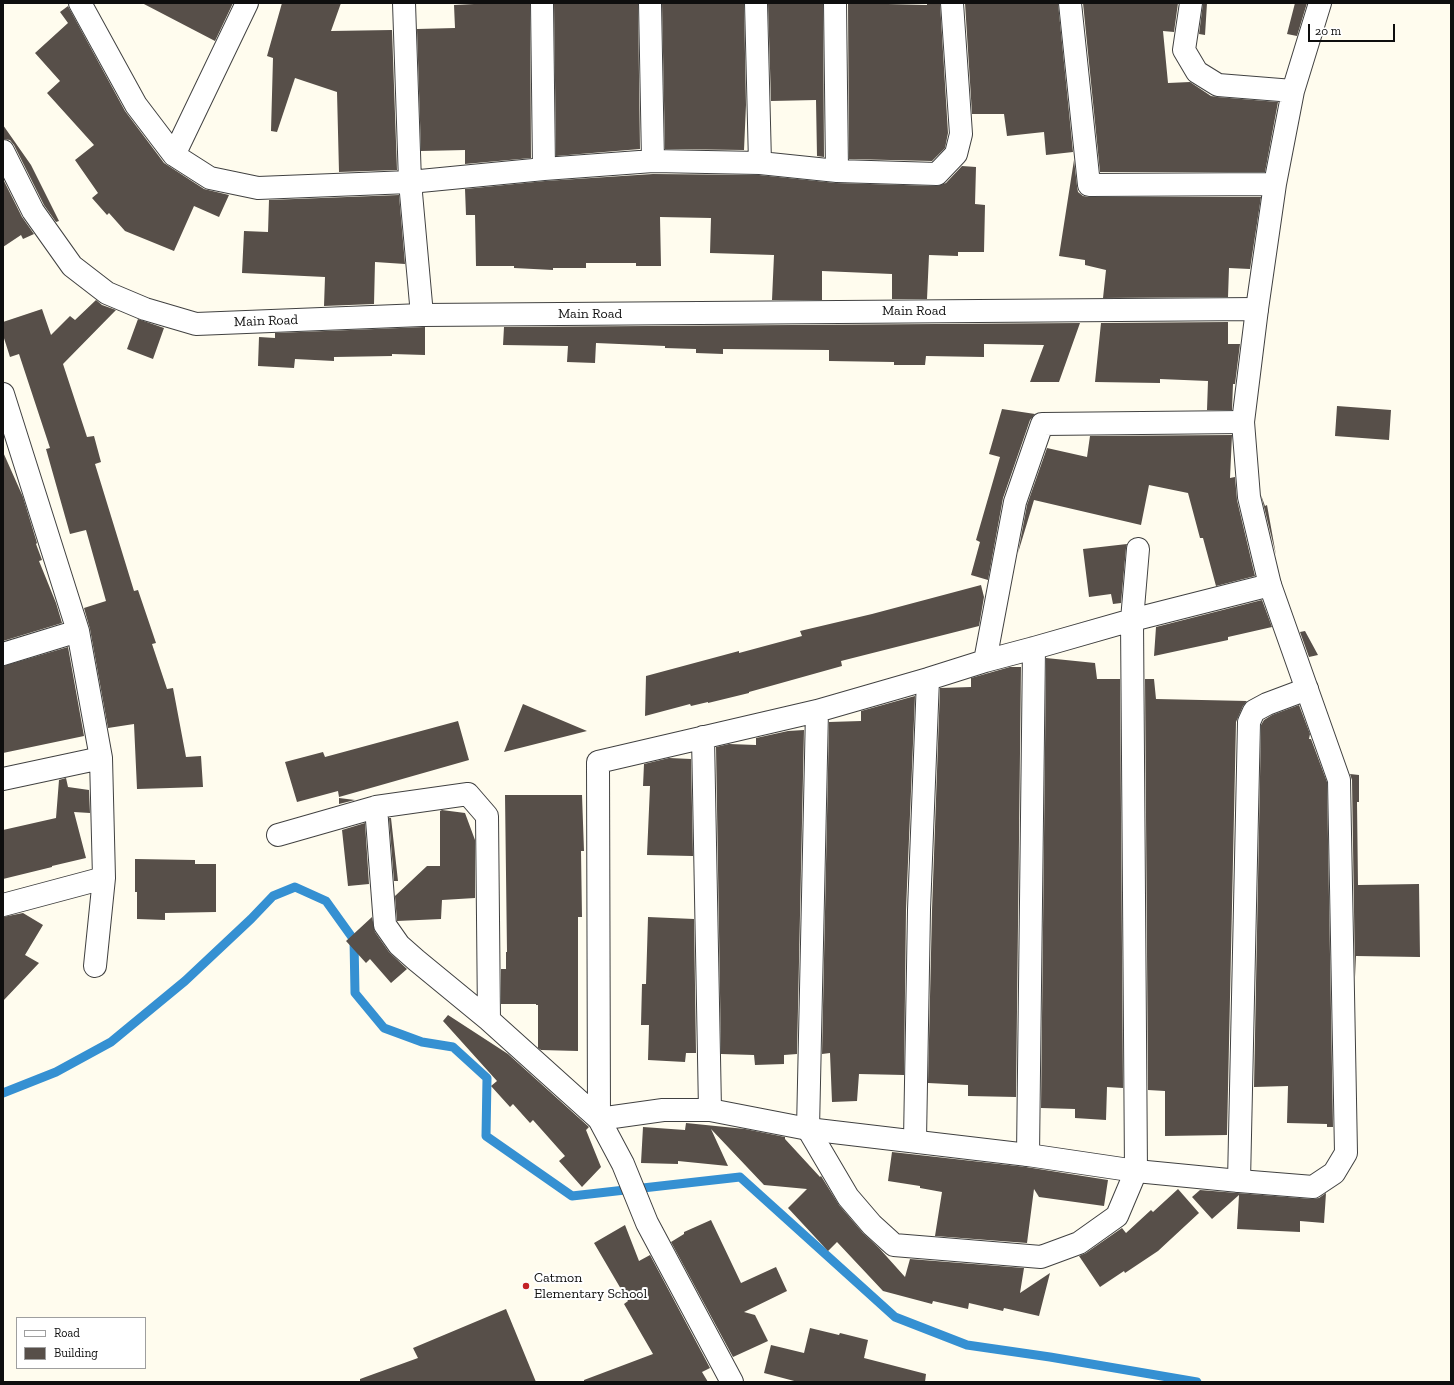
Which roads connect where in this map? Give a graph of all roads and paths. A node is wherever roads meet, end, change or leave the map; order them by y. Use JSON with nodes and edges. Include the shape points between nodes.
{"nodes":[{"id":1,"x":80,"y":3,"type":"edge"},
{"id":2,"x":246,"y":3,"type":"edge"},
{"id":3,"x":404,"y":3,"type":"edge"},
{"id":4,"x":542,"y":3,"type":"edge"},
{"id":5,"x":650,"y":3,"type":"edge"},
{"id":6,"x":756,"y":3,"type":"edge"},
{"id":7,"x":835,"y":3,"type":"edge"},
{"id":8,"x":952,"y":3,"type":"edge"},
{"id":9,"x":1070,"y":3,"type":"edge"},
{"id":10,"x":1191,"y":3,"type":"edge"},
{"id":11,"x":1320,"y":3,"type":"edge"},
{"id":12,"x":1293,"y":91,"type":"junction"},
{"id":13,"x":3,"y":151,"type":"edge"},
{"id":14,"x":174,"y":155,"type":"junction"},
{"id":15,"x":653,"y":161,"type":"junction"},
{"id":16,"x":760,"y":163,"type":"junction"},
{"id":17,"x":544,"y":169,"type":"junction"},
{"id":18,"x":837,"y":171,"type":"junction"},
{"id":19,"x":410,"y":182,"type":"junction"},
{"id":20,"x":1275,"y":184,"type":"junction"},
{"id":21,"x":1257,"y":309,"type":"junction"},
{"id":22,"x":422,"y":315,"type":"junction"},
{"id":23,"x":3,"y":394,"type":"edge"},
{"id":24,"x":1243,"y":422,"type":"junction"},
{"id":25,"x":1138,"y":549,"type":"dead end"},
{"id":26,"x":1270,"y":585,"type":"junction"},
{"id":27,"x":1132,"y":620,"type":"junction"},
{"id":28,"x":78,"y":631,"type":"junction"},
{"id":29,"x":1034,"y":648,"type":"junction"},
{"id":30,"x":3,"y":654,"type":"edge"},
{"id":31,"x":985,"y":661,"type":"junction"},
{"id":32,"x":928,"y":679,"type":"junction"},
{"id":33,"x":1307,"y":689,"type":"junction"},
{"id":34,"x":817,"y":711,"type":"junction"},
{"id":35,"x":703,"y":737,"type":"junction"},
{"id":36,"x":101,"y":758,"type":"junction"},
{"id":37,"x":3,"y":779,"type":"edge"},
{"id":38,"x":376,"y":807,"type":"junction"},
{"id":39,"x":278,"y":835,"type":"dead end"},
{"id":40,"x":104,"y":878,"type":"junction"},
{"id":41,"x":3,"y":905,"type":"edge"},
{"id":42,"x":95,"y":966,"type":"dead end"},
{"id":43,"x":489,"y":1020,"type":"junction"},
{"id":44,"x":710,"y":1110,"type":"junction"},
{"id":45,"x":599,"y":1119,"type":"junction"},
{"id":46,"x":808,"y":1129,"type":"junction"},
{"id":47,"x":914,"y":1140,"type":"junction"},
{"id":48,"x":1028,"y":1155,"type":"junction"},
{"id":49,"x":1136,"y":1171,"type":"junction"},
{"id":50,"x":1239,"y":1181,"type":"junction"},
{"id":51,"x":732,"y":1382,"type":"edge"}],
"edges":[{"from":1,"to":14,"type":"street","via":[[136,105]]},
{"from":2,"to":14,"type":"street"},
{"from":3,"to":19,"type":"street"},
{"from":4,"to":17,"type":"street"},
{"from":5,"to":15,"type":"street"},
{"from":6,"to":16,"type":"street"},
{"from":7,"to":18,"type":"street"},
{"from":8,"to":18,"type":"street","via":[[961,134],[956,154],[937,174]]},
{"from":9,"to":20,"type":"street","via":[[1090,185]]},
{"from":10,"to":12,"type":"street","via":[[1184,50],[1197,72],[1218,85]]},
{"from":11,"to":12,"type":"street"},
{"from":12,"to":20,"type":"street"},
{"from":13,"to":22,"type":"street","name":"Main Road","via":[[33,211],[72,266],[107,293],[145,309],[196,324]]},
{"from":14,"to":19,"type":"street","via":[[210,178],[258,188]]},
{"from":15,"to":16,"type":"street"},
{"from":15,"to":17,"type":"street"},
{"from":16,"to":18,"type":"street"},
{"from":17,"to":19,"type":"street"},
{"from":19,"to":22,"type":"street"},
{"from":20,"to":21,"type":"street"},
{"from":21,"to":22,"type":"street","name":"Main Road"},
{"from":21,"to":24,"type":"street"},
{"from":23,"to":28,"type":"street"},
{"from":24,"to":26,"type":"street","via":[[1249,496]]},
{"from":24,"to":31,"type":"street","via":[[1042,424],[1015,502]]},
{"from":25,"to":27,"type":"street"},
{"from":26,"to":27,"type":"street"},
{"from":26,"to":33,"type":"street"},
{"from":27,"to":29,"type":"street"},
{"from":27,"to":49,"type":"street"},
{"from":28,"to":30,"type":"street"},
{"from":28,"to":36,"type":"street"},
{"from":29,"to":31,"type":"street"},
{"from":29,"to":48,"type":"street"},
{"from":31,"to":32,"type":"street"},
{"from":32,"to":34,"type":"street"},
{"from":32,"to":47,"type":"street"},
{"from":33,"to":50,"type":"street","via":[[1267,704],[1254,712],[1249,722]]},
{"from":33,"to":50,"type":"street","via":[[1340,780],[1346,1153],[1334,1173],[1313,1187]]},
{"from":34,"to":35,"type":"street"},
{"from":34,"to":46,"type":"street"},
{"from":35,"to":44,"type":"street"},
{"from":35,"to":45,"type":"street","via":[[598,762]]},
{"from":36,"to":37,"type":"street"},
{"from":36,"to":40,"type":"street"},
{"from":38,"to":39,"type":"street"},
{"from":38,"to":43,"type":"street","via":[[385,925],[399,944],[416,960]]},
{"from":38,"to":43,"type":"street","via":[[468,794],[487,816]]},
{"from":40,"to":41,"type":"street"},
{"from":40,"to":42,"type":"street"},
{"from":43,"to":45,"type":"street"},
{"from":44,"to":45,"type":"street","via":[[663,1110]]},
{"from":44,"to":46,"type":"street"},
{"from":45,"to":51,"type":"street","via":[[623,1164],[647,1223]]},
{"from":46,"to":47,"type":"street"},
{"from":46,"to":49,"type":"street","via":[[848,1197],[872,1225],[894,1245],[1041,1257],[1079,1243],[1117,1216]]},
{"from":47,"to":48,"type":"street"},
{"from":48,"to":49,"type":"street"},
{"from":49,"to":50,"type":"street"}]}
